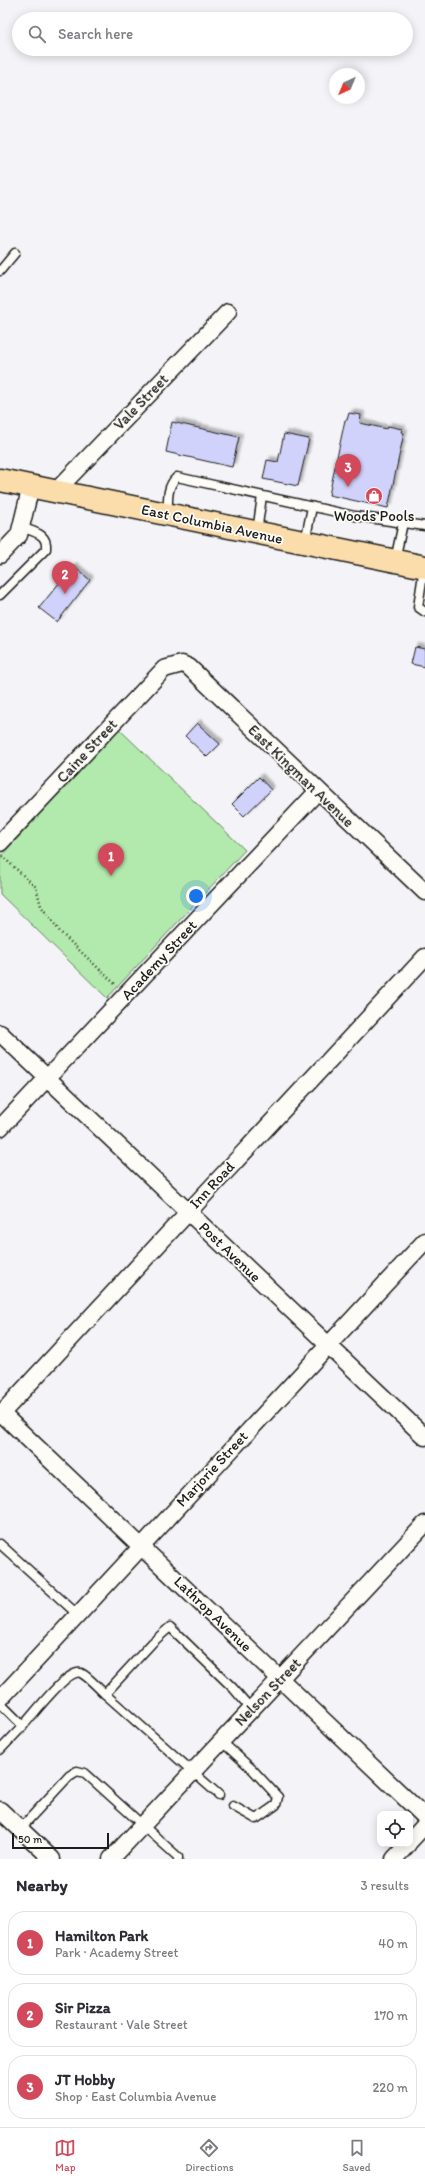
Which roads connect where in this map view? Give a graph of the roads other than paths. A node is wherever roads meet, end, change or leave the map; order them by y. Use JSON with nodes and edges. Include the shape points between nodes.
{"nodes":[{"id":1,"x":15,"y":253,"type":"dead end"},
{"id":2,"x":0,"y":271,"type":"edge"},
{"id":3,"x":228,"y":312,"type":"dead end"},
{"id":4,"x":0,"y":480,"type":"edge"},
{"id":5,"x":31,"y":486,"type":"junction"},
{"id":6,"x":55,"y":492,"type":"junction"},
{"id":7,"x":262,"y":496,"type":"junction"},
{"id":8,"x":312,"y":507,"type":"junction"},
{"id":9,"x":168,"y":515,"type":"junction"},
{"id":10,"x":403,"y":523,"type":"junction"},
{"id":11,"x":425,"y":526,"type":"edge"},
{"id":12,"x":21,"y":527,"type":"junction"},
{"id":13,"x":257,"y":533,"type":"junction"},
{"id":14,"x":305,"y":543,"type":"junction"},
{"id":15,"x":0,"y":555,"type":"edge"},
{"id":16,"x":394,"y":561,"type":"junction"},
{"id":17,"x":425,"y":567,"type":"edge"},
{"id":18,"x":0,"y":594,"type":"edge"},
{"id":19,"x":425,"y":612,"type":"edge"},
{"id":20,"x":176,"y":664,"type":"joint"},
{"id":21,"x":317,"y":792,"type":"junction"},
{"id":22,"x":0,"y":843,"type":"edge"},
{"id":23,"x":425,"y":892,"type":"edge"},
{"id":24,"x":425,"y":957,"type":"edge"},
{"id":25,"x":0,"y":1033,"type":"edge"},
{"id":26,"x":47,"y":1078,"type":"junction"},
{"id":27,"x":0,"y":1128,"type":"edge"},
{"id":28,"x":188,"y":1211,"type":"junction"},
{"id":29,"x":425,"y":1241,"type":"edge"},
{"id":30,"x":328,"y":1346,"type":"junction"},
{"id":31,"x":0,"y":1413,"type":"edge"},
{"id":32,"x":425,"y":1437,"type":"edge"},
{"id":33,"x":425,"y":1524,"type":"edge"},
{"id":34,"x":0,"y":1544,"type":"edge"},
{"id":35,"x":141,"y":1546,"type":"junction"},
{"id":36,"x":77,"y":1614,"type":"junction"},
{"id":37,"x":281,"y":1679,"type":"junction"},
{"id":38,"x":105,"y":1694,"type":"junction"},
{"id":39,"x":0,"y":1699,"type":"edge"},
{"id":40,"x":0,"y":1702,"type":"edge"},
{"id":41,"x":252,"y":1710,"type":"junction"},
{"id":42,"x":23,"y":1726,"type":"junction"},
{"id":43,"x":221,"y":1741,"type":"junction"},
{"id":44,"x":0,"y":1750,"type":"edge"},
{"id":45,"x":192,"y":1772,"type":"junction"},
{"id":46,"x":219,"y":1795,"type":"dead end"},
{"id":47,"x":233,"y":1806,"type":"dead end"},
{"id":48,"x":0,"y":1810,"type":"edge"},
{"id":49,"x":425,"y":1817,"type":"edge"},
{"id":50,"x":143,"y":1824,"type":"junction"},
{"id":51,"x":425,"y":1825,"type":"edge"},
{"id":52,"x":20,"y":1829,"type":"junction"},
{"id":53,"x":413,"y":1838,"type":"edge"},
{"id":54,"x":405,"y":1847,"type":"edge"},
{"id":55,"x":52,"y":1859,"type":"edge"},
{"id":56,"x":111,"y":1859,"type":"edge"},
{"id":57,"x":178,"y":1859,"type":"edge"},
{"id":58,"x":394,"y":1859,"type":"edge"}],
"edges":[{"from":1,"to":2,"type":"lane"},
{"from":3,"to":6,"type":"street","name":"Vale Street"},
{"from":4,"to":5,"type":"main road","name":"East Columbia Avenue"},
{"from":5,"to":6,"type":"main road","name":"East Columbia Avenue"},
{"from":5,"to":12,"type":"street"},
{"from":6,"to":9,"type":"main road","name":"East Columbia Avenue"},
{"from":7,"to":8,"type":"lane"},
{"from":7,"to":9,"type":"lane","via":[[177,477],[169,489]]},
{"from":7,"to":13,"type":"lane"},
{"from":8,"to":10,"type":"lane"},
{"from":8,"to":14,"type":"lane"},
{"from":9,"to":13,"type":"main road","name":"East Columbia Avenue"},
{"from":10,"to":11,"type":"lane"},
{"from":10,"to":16,"type":"lane"},
{"from":12,"to":15,"type":"street","via":[[19,535]]},
{"from":12,"to":18,"type":"lane","via":[[44,536],[47,542],[46,549]]},
{"from":13,"to":14,"type":"main road","name":"East Columbia Avenue"},
{"from":14,"to":16,"type":"main road","name":"East Columbia Avenue"},
{"from":16,"to":17,"type":"main road","name":"East Columbia Avenue"},
{"from":17,"to":19,"type":"lane","via":[[418,607]]},
{"from":20,"to":21,"type":"street","name":"East Kingman Avenue","via":[[189,667]]},
{"from":20,"to":22,"type":"street","name":"Caine Street","via":[[164,669]]},
{"from":21,"to":23,"type":"street","name":"East Kingman Avenue"},
{"from":21,"to":26,"type":"street","name":"Academy Street"},
{"from":24,"to":28,"type":"street","name":"Inn Road"},
{"from":25,"to":26,"type":"street","name":"Post Avenue"},
{"from":26,"to":27,"type":"street","name":"Academy Street"},
{"from":26,"to":28,"type":"street","name":"Post Avenue"},
{"from":28,"to":30,"type":"street","name":"Post Avenue"},
{"from":28,"to":31,"type":"street","name":"Inn Road"},
{"from":29,"to":30,"type":"street","name":"Marjorie Street"},
{"from":30,"to":32,"type":"street","name":"Post Avenue"},
{"from":30,"to":35,"type":"street","name":"Marjorie Street"},
{"from":31,"to":35,"type":"street","name":"Lathrop Avenue"},
{"from":33,"to":37,"type":"street","name":"Nelson Street"},
{"from":34,"to":36,"type":"lane"},
{"from":35,"to":36,"type":"street","name":"Marjorie Street"},
{"from":35,"to":37,"type":"street","name":"Lathrop Avenue"},
{"from":36,"to":39,"type":"street","name":"Marjorie Street"},
{"from":37,"to":41,"type":"street","name":"Nelson Street"},
{"from":37,"to":49,"type":"street","name":"Lathrop Avenue"},
{"from":38,"to":41,"type":"lane","via":[[170,1627]]},
{"from":38,"to":42,"type":"lane","via":[[81,1673],[74,1673],[65,1679]]},
{"from":38,"to":45,"type":"lane"},
{"from":40,"to":42,"type":"lane"},
{"from":41,"to":43,"type":"street","name":"Nelson Street"},
{"from":42,"to":44,"type":"lane"},
{"from":43,"to":45,"type":"street","name":"Nelson Street"},
{"from":43,"to":47,"type":"lane","via":[[278,1797],[276,1805],[256,1818]]},
{"from":45,"to":46,"type":"lane"},
{"from":45,"to":50,"type":"street","name":"Nelson Street"},
{"from":48,"to":52,"type":"street"},
{"from":50,"to":52,"type":"lane","via":[[85,1773],[77,1771],[69,1776]]},
{"from":50,"to":56,"type":"street","name":"Nelson Street"},
{"from":50,"to":57,"type":"lane","via":[[178,1856]]},
{"from":51,"to":53,"type":"street"},
{"from":52,"to":55,"type":"street"},
{"from":54,"to":58,"type":"street"}]}
